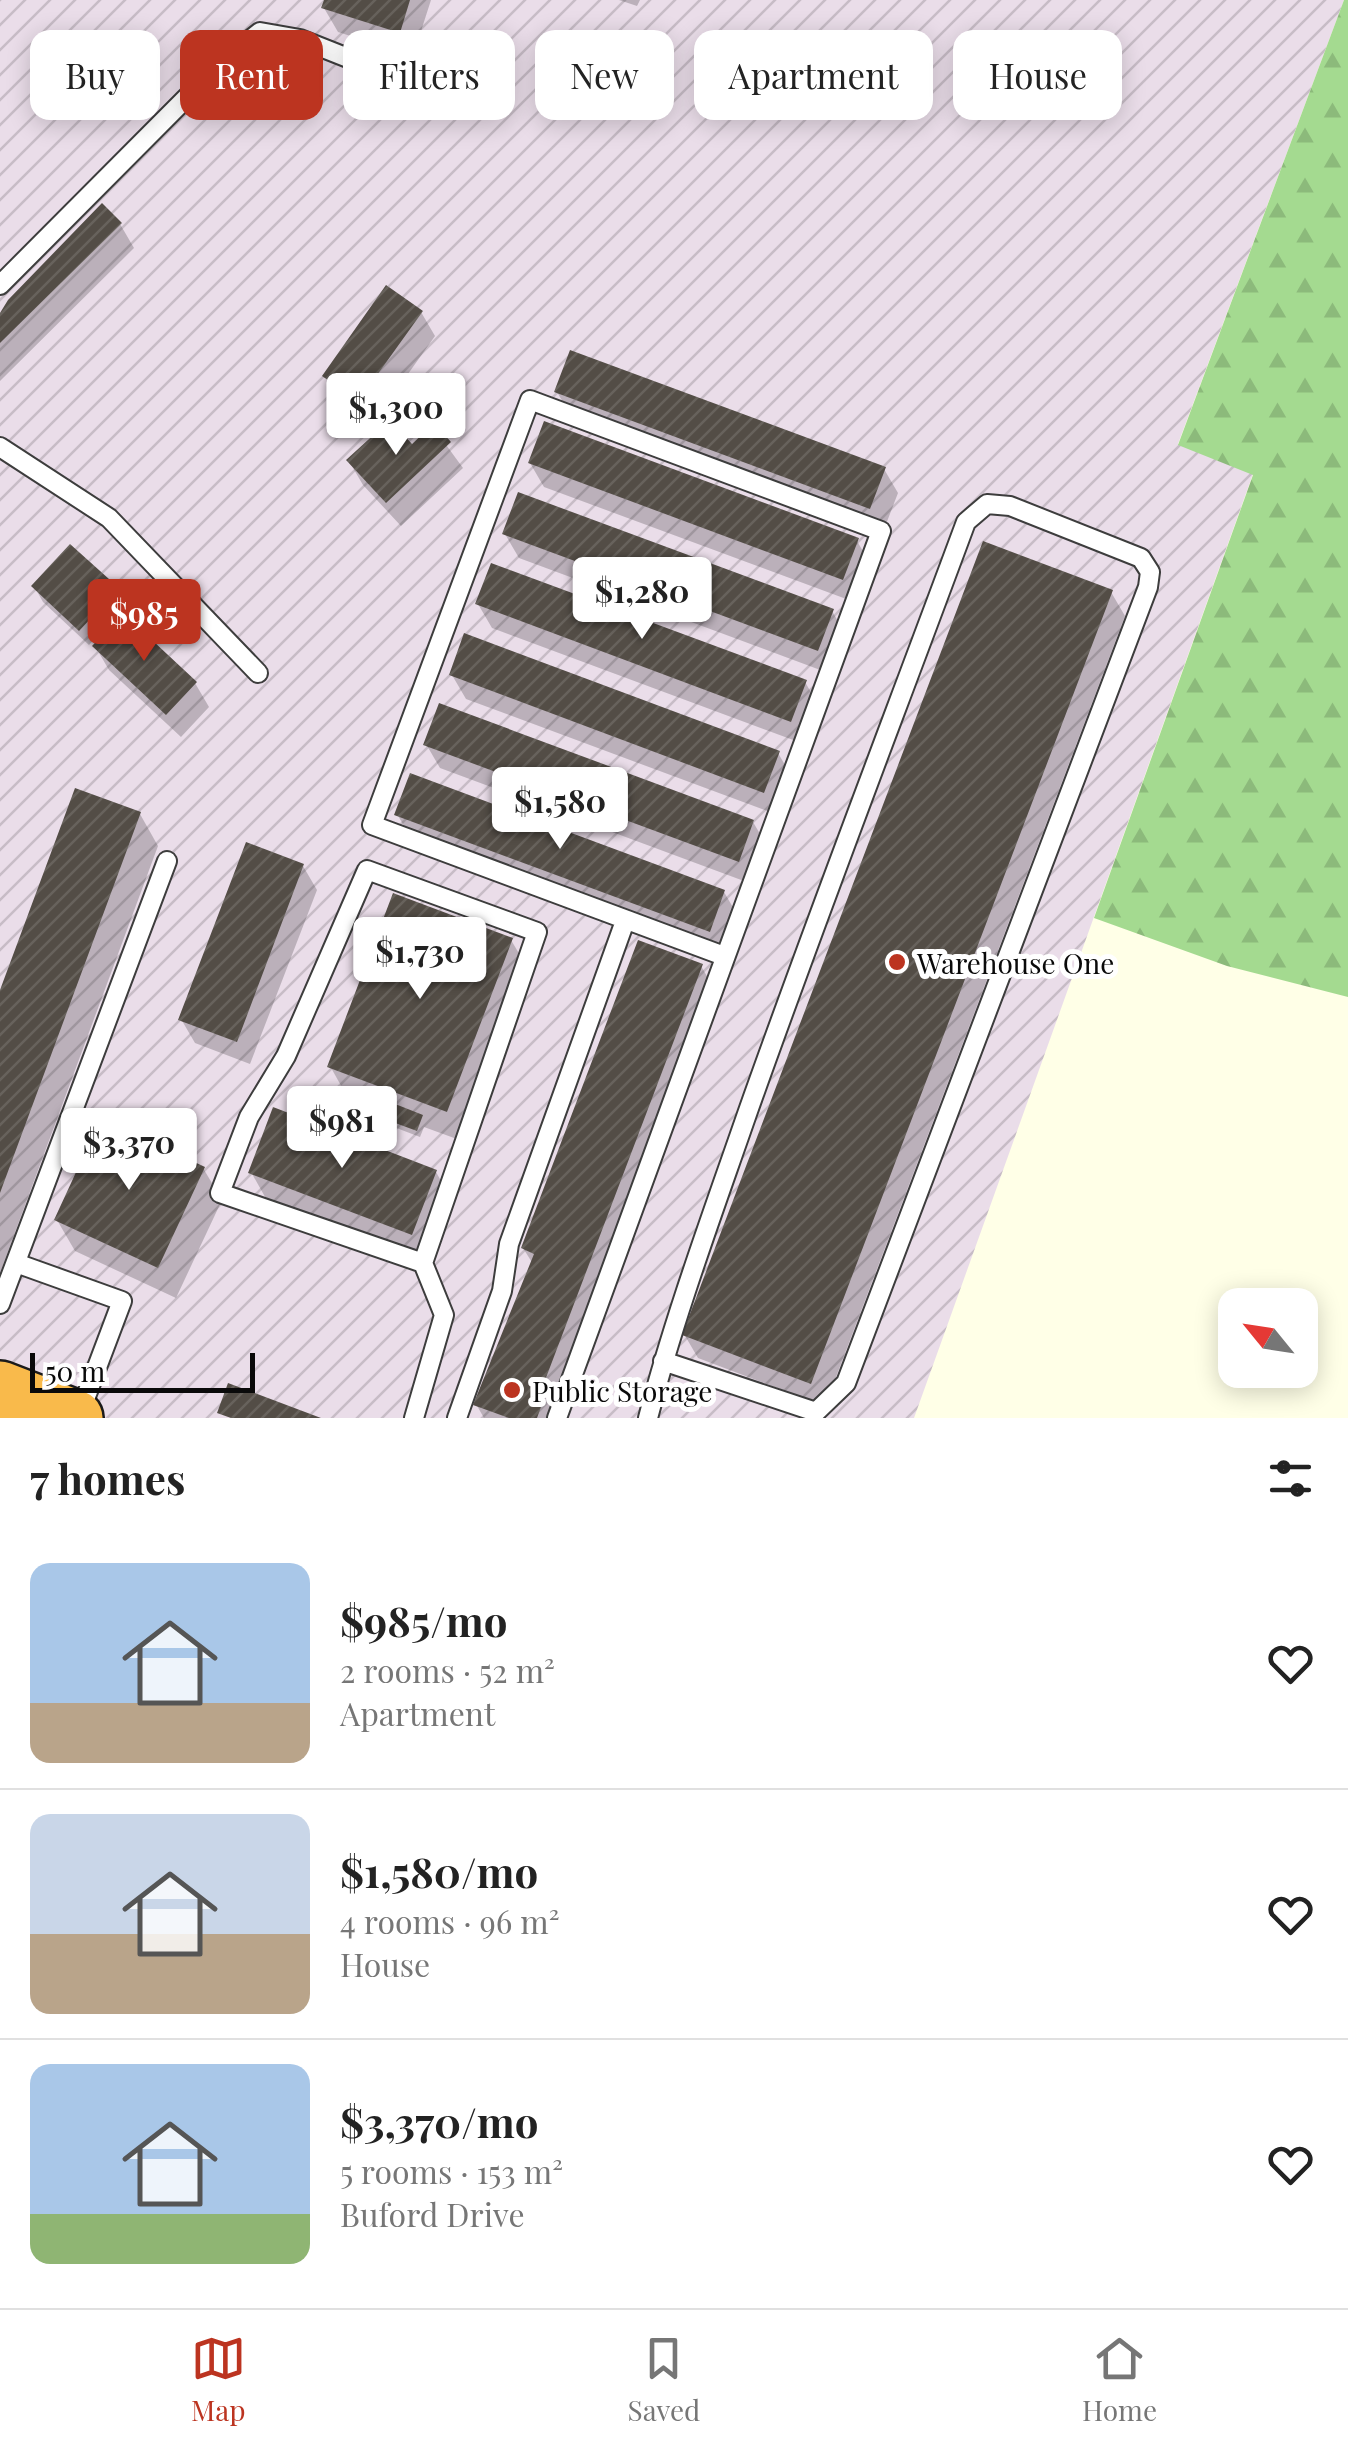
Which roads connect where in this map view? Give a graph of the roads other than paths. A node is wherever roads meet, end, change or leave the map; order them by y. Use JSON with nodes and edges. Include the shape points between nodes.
{"nodes":[{"id":1,"x":343,"y":56,"type":"edge"},
{"id":2,"x":0,"y":285,"type":"edge"},
{"id":3,"x":0,"y":447,"type":"edge"},
{"id":4,"x":258,"y":673,"type":"dead end"},
{"id":5,"x":167,"y":861,"type":"dead end"},
{"id":6,"x":626,"y":921,"type":"junction"},
{"id":7,"x":724,"y":956,"type":"junction"},
{"id":8,"x":16,"y":1262,"type":"junction"},
{"id":9,"x":423,"y":1263,"type":"junction"},
{"id":10,"x":0,"y":1304,"type":"edge"},
{"id":11,"x":664,"y":1361,"type":"junction"},
{"id":12,"x":0,"y":1389,"type":"edge"},
{"id":13,"x":77,"y":1418,"type":"edge"},
{"id":14,"x":414,"y":1418,"type":"edge"},
{"id":15,"x":457,"y":1418,"type":"edge"},
{"id":16,"x":557,"y":1418,"type":"edge"},
{"id":17,"x":648,"y":1418,"type":"edge"}],
"edges":[{"from":1,"to":2,"type":"lane","via":[[260,32],[222,62]]},
{"from":3,"to":4,"type":"lane","via":[[110,518]]},
{"from":5,"to":8,"type":"lane"},
{"from":6,"to":7,"type":"lane"},
{"from":6,"to":7,"type":"lane","via":[[372,825],[530,400],[881,531]]},
{"from":6,"to":15,"type":"lane","via":[[509,1244],[502,1292]]},
{"from":7,"to":16,"type":"lane"},
{"from":8,"to":10,"type":"lane"},
{"from":8,"to":13,"type":"lane","via":[[122,1301]]},
{"from":9,"to":9,"type":"lane","via":[[220,1193],[249,1117],[286,1056],[367,870],[537,932]]},
{"from":9,"to":14,"type":"lane","via":[[444,1314]]},
{"from":11,"to":11,"type":"lane","via":[[778,1027],[966,522],[987,504],[1010,506],[1141,558],[1150,572],[1148,588],[846,1382],[816,1412]]},
{"from":11,"to":17,"type":"lane"},
{"from":12,"to":13,"type":"highway"}]}
